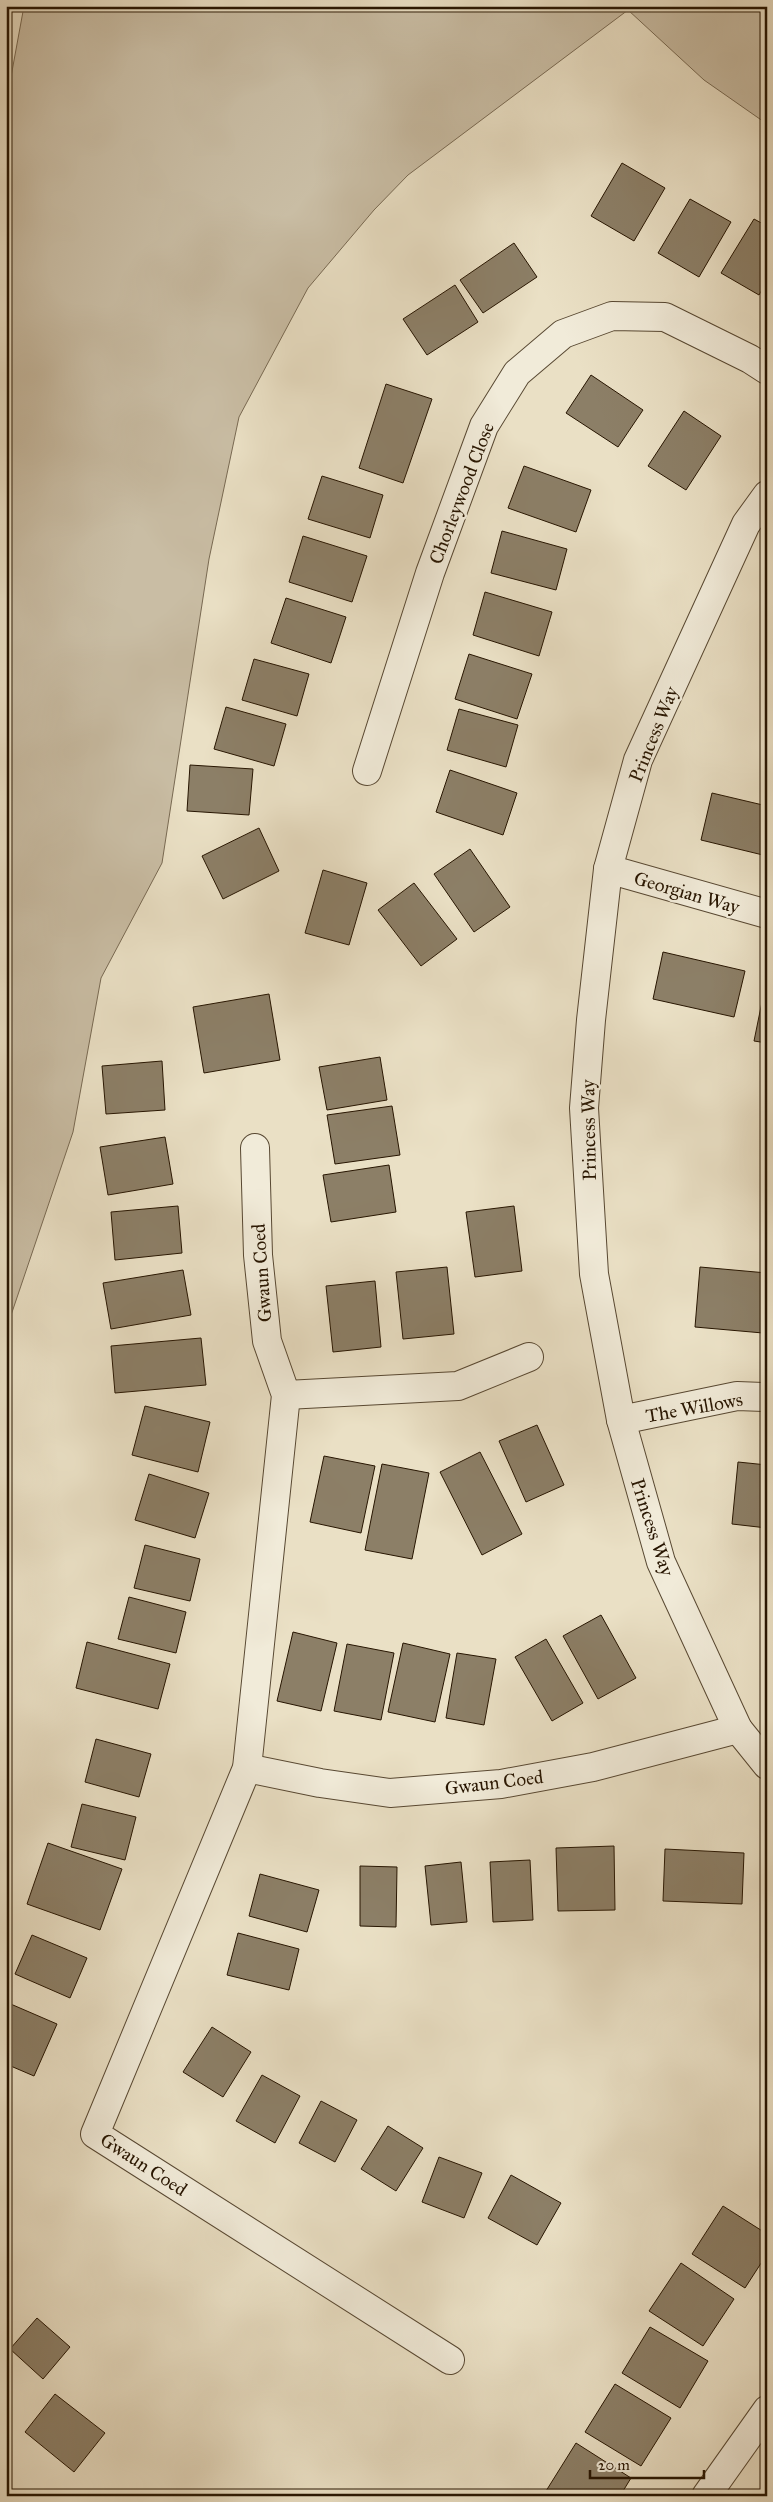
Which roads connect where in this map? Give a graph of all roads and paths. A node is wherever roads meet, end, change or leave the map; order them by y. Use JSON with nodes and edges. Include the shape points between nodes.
{"nodes":[{"id":1,"x":767,"y":370,"type":"edge"},
{"id":2,"x":767,"y":495,"type":"edge"},
{"id":3,"x":367,"y":771,"type":"dead end"},
{"id":4,"x":608,"y":869,"type":"junction"},
{"id":5,"x":767,"y":914,"type":"edge"},
{"id":6,"x":255,"y":1148,"type":"dead end"},
{"id":7,"x":529,"y":1357,"type":"dead end"},
{"id":8,"x":286,"y":1395,"type":"junction"},
{"id":9,"x":767,"y":1397,"type":"edge"},
{"id":10,"x":621,"y":1420,"type":"junction"},
{"id":11,"x":738,"y":1729,"type":"junction"},
{"id":12,"x":767,"y":1765,"type":"edge"},
{"id":13,"x":247,"y":1768,"type":"junction"},
{"id":14,"x":450,"y":2360,"type":"dead end"},
{"id":15,"x":767,"y":2410,"type":"edge"},
{"id":16,"x":706,"y":2496,"type":"edge"}],
"edges":[{"from":1,"to":3,"type":"street","name":"Chorleywood Close","via":[[666,317],[612,316],[564,334],[518,373],[484,426],[430,573]]},
{"from":2,"to":4,"type":"street","name":"Princess Way","via":[[746,524],[638,760]]},
{"from":4,"to":5,"type":"street","name":"Georgian Way"},
{"from":4,"to":10,"type":"street","name":"Princess Way","via":[[584,1108],[594,1274]]},
{"from":6,"to":8,"type":"street","name":"Gwaun Coed","via":[[258,1255],[267,1341]]},
{"from":7,"to":8,"type":"street","via":[[458,1386]]},
{"from":8,"to":13,"type":"street","name":"Gwaun Coed"},
{"from":9,"to":10,"type":"street","name":"The Willows","via":[[737,1396]]},
{"from":10,"to":11,"type":"street","name":"Princess Way","via":[[661,1562]]},
{"from":11,"to":12,"type":"street","name":"Princess Way"},
{"from":11,"to":13,"type":"street","name":"Gwaun Coed","via":[[593,1767],[501,1784],[390,1793]]},
{"from":13,"to":14,"type":"street","name":"Gwaun Coed","via":[[95,2134]]},
{"from":15,"to":16,"type":"street"}]}
